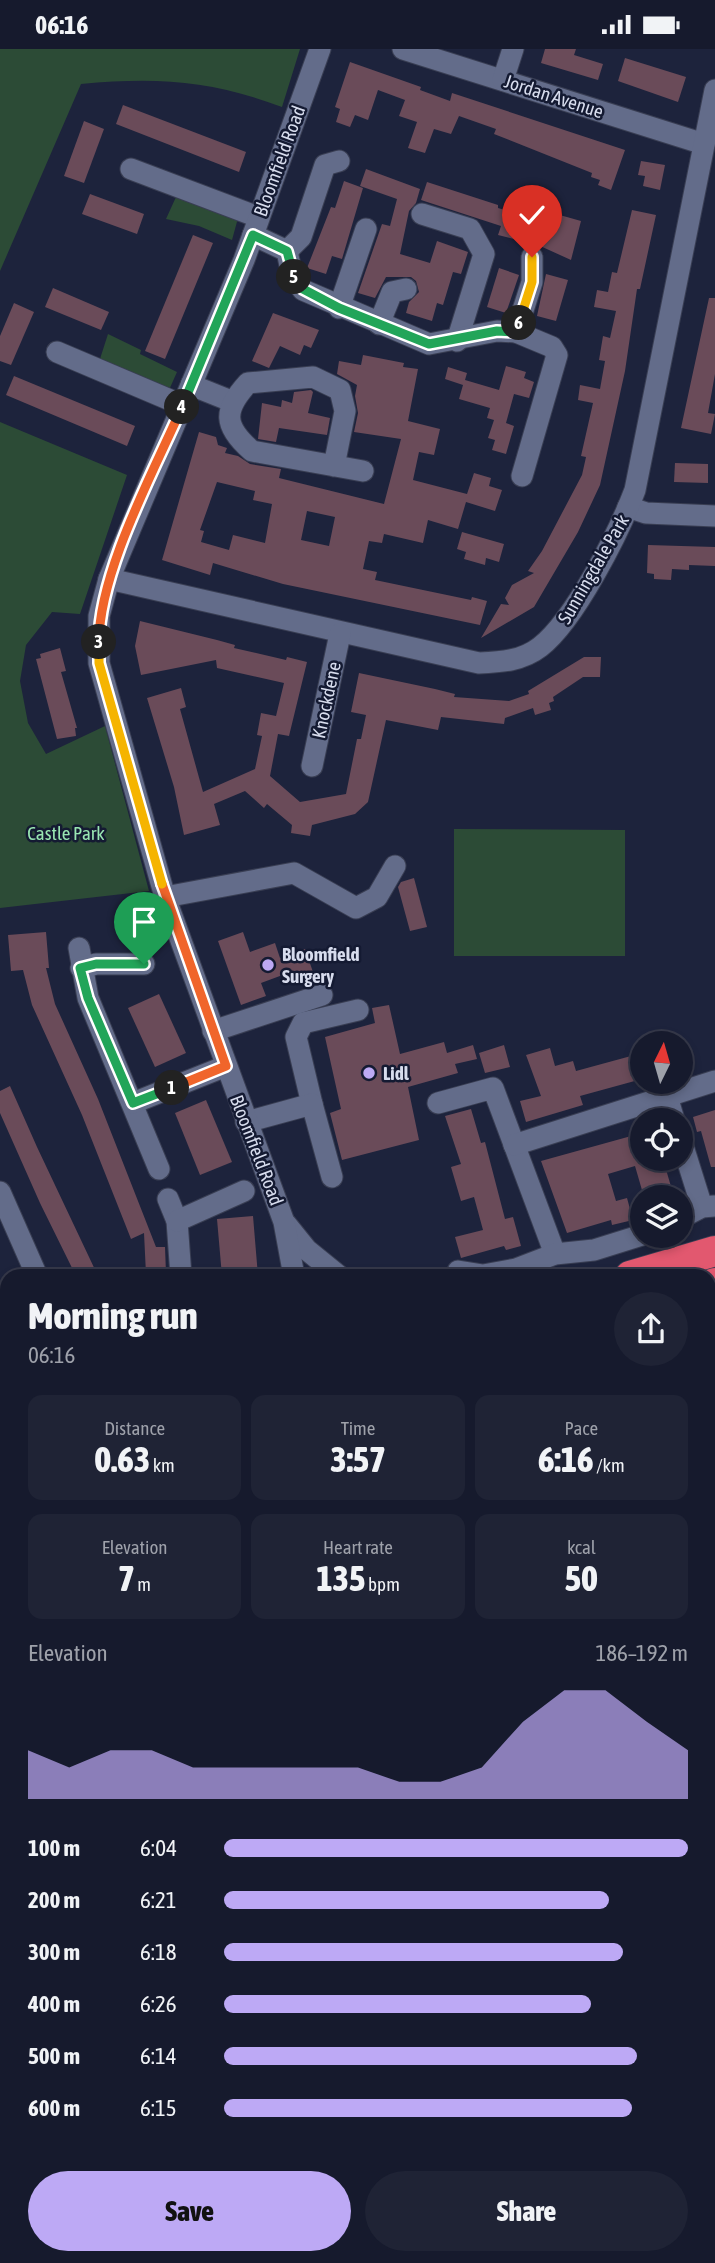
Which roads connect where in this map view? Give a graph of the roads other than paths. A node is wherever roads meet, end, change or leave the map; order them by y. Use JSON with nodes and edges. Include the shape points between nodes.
{"nodes":[{"id":1,"x":320,"y":49,"type":"edge"},
{"id":2,"x":403,"y":49,"type":"edge"},
{"id":3,"x":513,"y":49,"type":"edge"},
{"id":4,"x":503,"y":80,"type":"junction"},
{"id":5,"x":715,"y":90,"type":"edge"},
{"id":6,"x":704,"y":144,"type":"junction"},
{"id":7,"x":339,"y":161,"type":"dead end"},
{"id":8,"x":131,"y":169,"type":"dead end"},
{"id":9,"x":422,"y":214,"type":"dead end"},
{"id":10,"x":255,"y":226,"type":"junction"},
{"id":11,"x":366,"y":229,"type":"dead end"},
{"id":12,"x":287,"y":251,"type":"junction"},
{"id":13,"x":532,"y":257,"type":"dead end"},
{"id":14,"x":406,"y":289,"type":"dead end"},
{"id":15,"x":339,"y":308,"type":"junction"},
{"id":16,"x":379,"y":324,"type":"junction"},
{"id":17,"x":516,"y":332,"type":"junction"},
{"id":18,"x":457,"y":341,"type":"junction"},
{"id":19,"x":57,"y":352,"type":"dead end"},
{"id":20,"x":187,"y":395,"type":"junction"},
{"id":21,"x":232,"y":401,"type":"junction"},
{"id":22,"x":334,"y":466,"type":"junction"},
{"id":23,"x":363,"y":471,"type":"dead end"},
{"id":24,"x":522,"y":476,"type":"dead end"},
{"id":25,"x":628,"y":507,"type":"junction"},
{"id":26,"x":715,"y":516,"type":"edge"},
{"id":27,"x":108,"y":579,"type":"junction"},
{"id":28,"x":340,"y":633,"type":"junction"},
{"id":29,"x":312,"y":766,"type":"dead end"},
{"id":30,"x":395,"y":866,"type":"dead end"},
{"id":31,"x":165,"y":897,"type":"junction"},
{"id":32,"x":144,"y":964,"type":"dead end"},
{"id":33,"x":322,"y":995,"type":"dead end"},
{"id":34,"x":358,"y":1010,"type":"dead end"},
{"id":35,"x":213,"y":1031,"type":"junction"},
{"id":36,"x":226,"y":1066,"type":"junction"},
{"id":37,"x":715,"y":1081,"type":"edge"},
{"id":38,"x":667,"y":1096,"type":"junction"},
{"id":39,"x":133,"y":1103,"type":"junction"},
{"id":40,"x":438,"y":1103,"type":"dead end"},
{"id":41,"x":312,"y":1104,"type":"junction"},
{"id":42,"x":670,"y":1108,"type":"edge"},
{"id":43,"x":246,"y":1122,"type":"junction"},
{"id":44,"x":514,"y":1145,"type":"junction"},
{"id":45,"x":159,"y":1168,"type":"dead end"},
{"id":46,"x":693,"y":1169,"type":"edge"},
{"id":47,"x":332,"y":1177,"type":"dead end"},
{"id":48,"x":244,"y":1191,"type":"dead end"},
{"id":49,"x":0,"y":1192,"type":"edge"},
{"id":50,"x":169,"y":1199,"type":"dead end"},
{"id":51,"x":708,"y":1206,"type":"edge"},
{"id":52,"x":177,"y":1221,"type":"junction"},
{"id":53,"x":284,"y":1222,"type":"junction"},
{"id":54,"x":630,"y":1239,"type":"edge"},
{"id":55,"x":715,"y":1251,"type":"edge"},
{"id":56,"x":555,"y":1254,"type":"junction"},
{"id":57,"x":34,"y":1269,"type":"edge"},
{"id":58,"x":180,"y":1269,"type":"edge"},
{"id":59,"x":294,"y":1269,"type":"edge"},
{"id":60,"x":328,"y":1269,"type":"edge"},
{"id":61,"x":516,"y":1269,"type":"edge"},
{"id":62,"x":654,"y":1269,"type":"edge"}],
"edges":[{"from":1,"to":10,"type":"street","name":"Bloomfield Road"},
{"from":2,"to":4,"type":"street","name":"Jordan Avenue"},
{"from":3,"to":4,"type":"street"},
{"from":4,"to":6,"type":"street","name":"Jordan Avenue"},
{"from":5,"to":6,"type":"street","name":"Sunningdale Park"},
{"from":6,"to":25,"type":"street","name":"Sunningdale Park"},
{"from":7,"to":12,"type":"street","via":[[325,166],[302,237]]},
{"from":8,"to":10,"type":"street"},
{"from":9,"to":18,"type":"street","via":[[470,229],[484,254]]},
{"from":10,"to":12,"type":"street"},
{"from":10,"to":20,"type":"street","name":"Bloomfield Road"},
{"from":11,"to":15,"type":"street"},
{"from":12,"to":15,"type":"street","via":[[292,275],[303,289]]},
{"from":13,"to":17,"type":"street","via":[[532,282]]},
{"from":14,"to":16,"type":"street","via":[[392,292]]},
{"from":15,"to":16,"type":"street"},
{"from":16,"to":18,"type":"street","via":[[429,344]]},
{"from":17,"to":18,"type":"street","via":[[497,331]]},
{"from":17,"to":24,"type":"street","via":[[552,347],[556,355]]},
{"from":19,"to":20,"type":"street"},
{"from":20,"to":21,"type":"street"},
{"from":20,"to":27,"type":"street","name":"Bloomfield Road"},
{"from":21,"to":22,"type":"street","via":[[229,417],[239,439],[252,451]]},
{"from":21,"to":22,"type":"street","via":[[248,383],[313,377],[340,390],[345,411]]},
{"from":22,"to":23,"type":"street"},
{"from":25,"to":26,"type":"street","via":[[646,513]]},
{"from":25,"to":28,"type":"street","name":"Sunningdale Park","via":[[564,624],[539,648],[509,662],[479,663]]},
{"from":27,"to":28,"type":"street","name":"Sunningdale Park"},
{"from":27,"to":31,"type":"street","name":"Bloomfield Road","via":[[99,615],[99,663]]},
{"from":28,"to":29,"type":"street","name":"Knockdene"},
{"from":30,"to":31,"type":"street","via":[[377,897],[356,908],[294,873]]},
{"from":31,"to":35,"type":"street","name":"Bloomfield Road"},
{"from":32,"to":39,"type":"street","via":[[96,964],[80,958],[88,998]]},
{"from":33,"to":35,"type":"street"},
{"from":34,"to":41,"type":"street","via":[[303,1023],[296,1037]]},
{"from":35,"to":36,"type":"street","name":"Bloomfield Road"},
{"from":36,"to":39,"type":"street"},
{"from":36,"to":43,"type":"street","name":"Bloomfield Road"},
{"from":37,"to":38,"type":"street"},
{"from":38,"to":42,"type":"street"},
{"from":38,"to":44,"type":"street"},
{"from":39,"to":45,"type":"street"},
{"from":40,"to":44,"type":"street","via":[[503,1085]]},
{"from":41,"to":43,"type":"street"},
{"from":41,"to":47,"type":"street"},
{"from":43,"to":53,"type":"street","name":"Bloomfield Road"},
{"from":44,"to":56,"type":"street"},
{"from":46,"to":51,"type":"street"},
{"from":48,"to":52,"type":"street"},
{"from":49,"to":57,"type":"street"},
{"from":50,"to":52,"type":"street"},
{"from":52,"to":58,"type":"street"},
{"from":53,"to":59,"type":"street","name":"Bloomfield Road"},
{"from":53,"to":60,"type":"street","name":"Bloomfield Road"},
{"from":54,"to":56,"type":"street","via":[[594,1250]]},
{"from":55,"to":62,"type":"highway"},
{"from":56,"to":61,"type":"street"}]}
